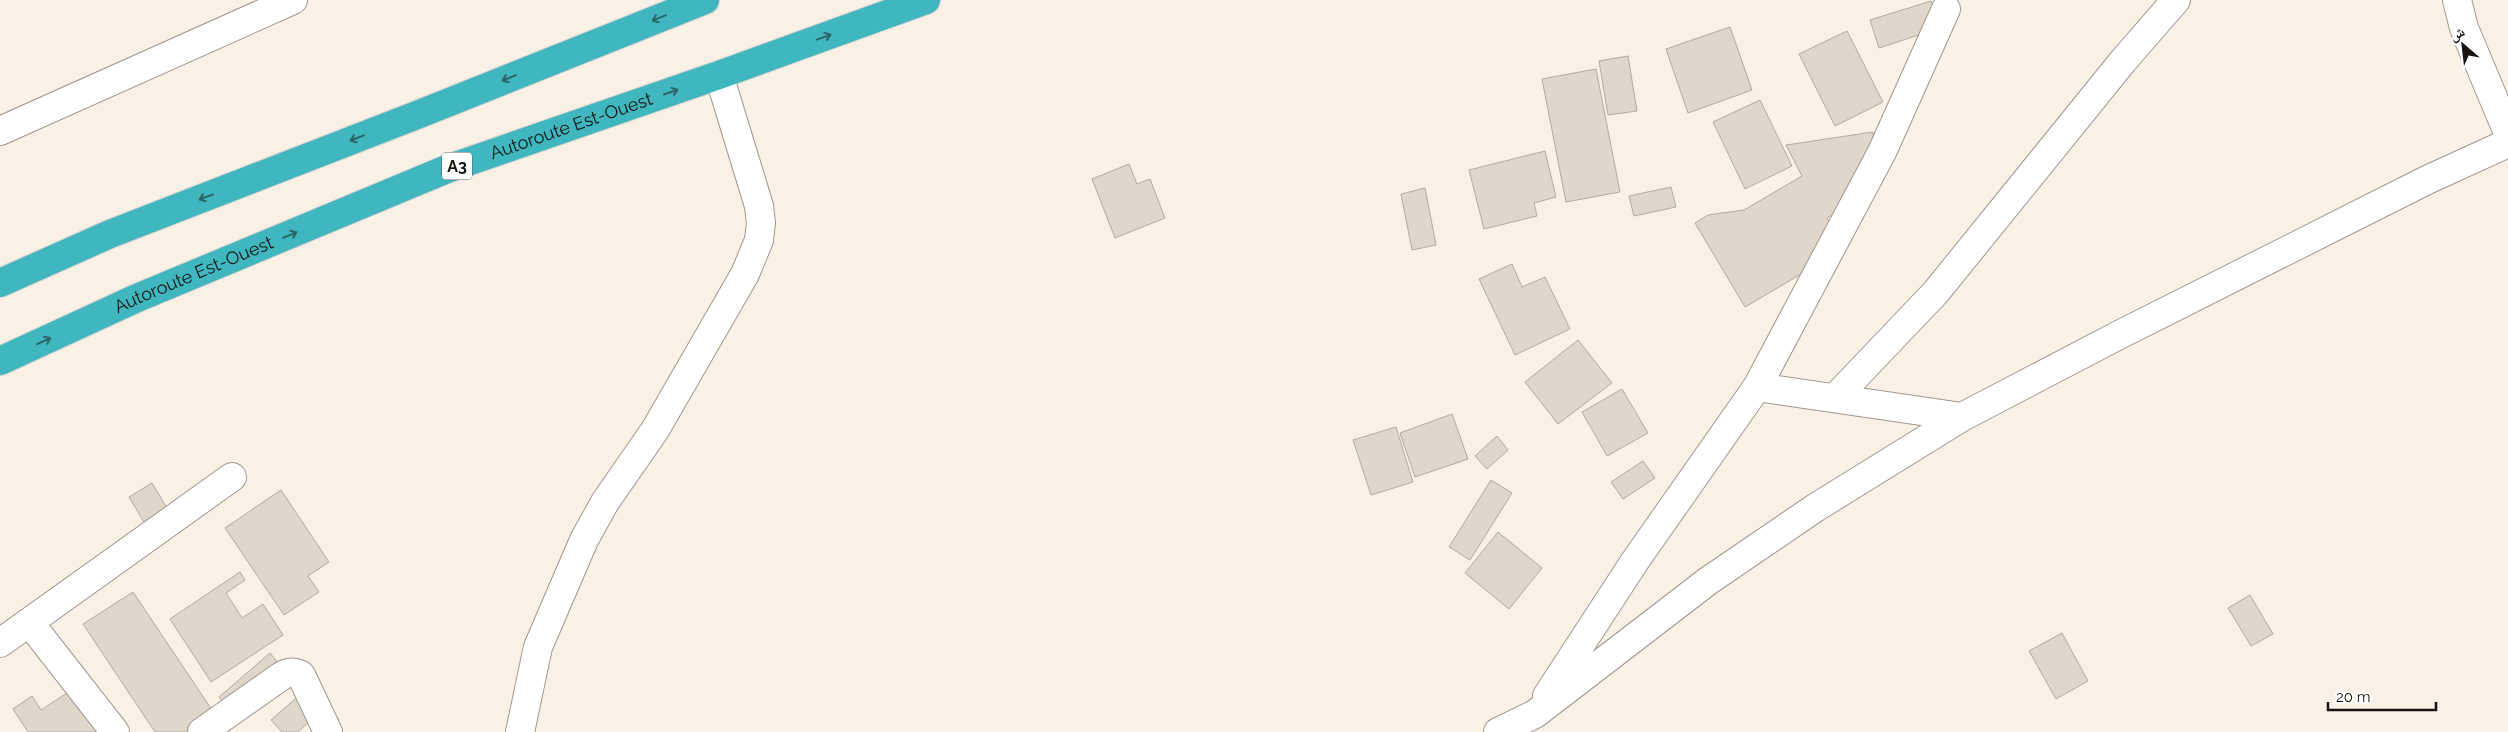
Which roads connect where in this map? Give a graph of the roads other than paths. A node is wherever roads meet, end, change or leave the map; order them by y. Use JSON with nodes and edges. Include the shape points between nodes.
{"nodes":[{"id":1,"x":293,"y":0,"type":"edge"},
{"id":2,"x":705,"y":0,"type":"edge"},
{"id":3,"x":926,"y":0,"type":"edge"},
{"id":4,"x":2176,"y":0,"type":"edge"},
{"id":5,"x":2457,"y":0,"type":"edge"},
{"id":6,"x":1946,"y":9,"type":"dead end"},
{"id":7,"x":719,"y":75,"type":"junction"},
{"id":8,"x":0,"y":131,"type":"edge"},
{"id":9,"x":2508,"y":134,"type":"edge"},
{"id":10,"x":2508,"y":143,"type":"edge"},
{"id":11,"x":0,"y":283,"type":"edge"},
{"id":12,"x":0,"y":361,"type":"edge"},
{"id":13,"x":1757,"y":387,"type":"junction"},
{"id":14,"x":1834,"y":398,"type":"junction"},
{"id":15,"x":1962,"y":417,"type":"junction"},
{"id":16,"x":232,"y":477,"type":"dead end"},
{"id":17,"x":29,"y":622,"type":"junction"},
{"id":18,"x":0,"y":642,"type":"edge"},
{"id":19,"x":1535,"y":714,"type":"junction"},
{"id":20,"x":115,"y":732,"type":"edge"},
{"id":21,"x":202,"y":732,"type":"edge"},
{"id":22,"x":328,"y":732,"type":"edge"},
{"id":23,"x":520,"y":732,"type":"edge"},
{"id":24,"x":1498,"y":732,"type":"edge"}],
"edges":[{"from":1,"to":8,"type":"street"},
{"from":2,"to":11,"type":"highway","one_way":true,"via":[[110,234]]},
{"from":7,"to":3,"type":"highway","name":"Autoroute Est-Ouest","number":"A3","one_way":true},
{"from":4,"to":14,"type":"street","via":[[1936,292]]},
{"from":5,"to":9,"type":"street","via":[[2464,28]]},
{"from":6,"to":13,"type":"street","via":[[1882,152]]},
{"from":12,"to":7,"type":"highway","name":"Autoroute Est-Ouest","number":"A3","one_way":true,"via":[[137,298],[446,169]]},
{"from":7,"to":23,"type":"street","via":[[759,206],[759,240],[745,274],[691,371],[605,502],[584,540],[538,647]]},
{"from":10,"to":15,"type":"street","via":[[2418,184],[2119,334]]},
{"from":13,"to":14,"type":"street"},
{"from":13,"to":19,"type":"street","via":[[1635,561]]},
{"from":14,"to":15,"type":"street"},
{"from":15,"to":19,"type":"street","via":[[1815,508],[1708,581]]},
{"from":16,"to":17,"type":"street"},
{"from":17,"to":18,"type":"street"},
{"from":17,"to":20,"type":"street"},
{"from":19,"to":24,"type":"street"},
{"from":21,"to":22,"type":"street","via":[[280,676],[295,672],[301,675]]}]}
